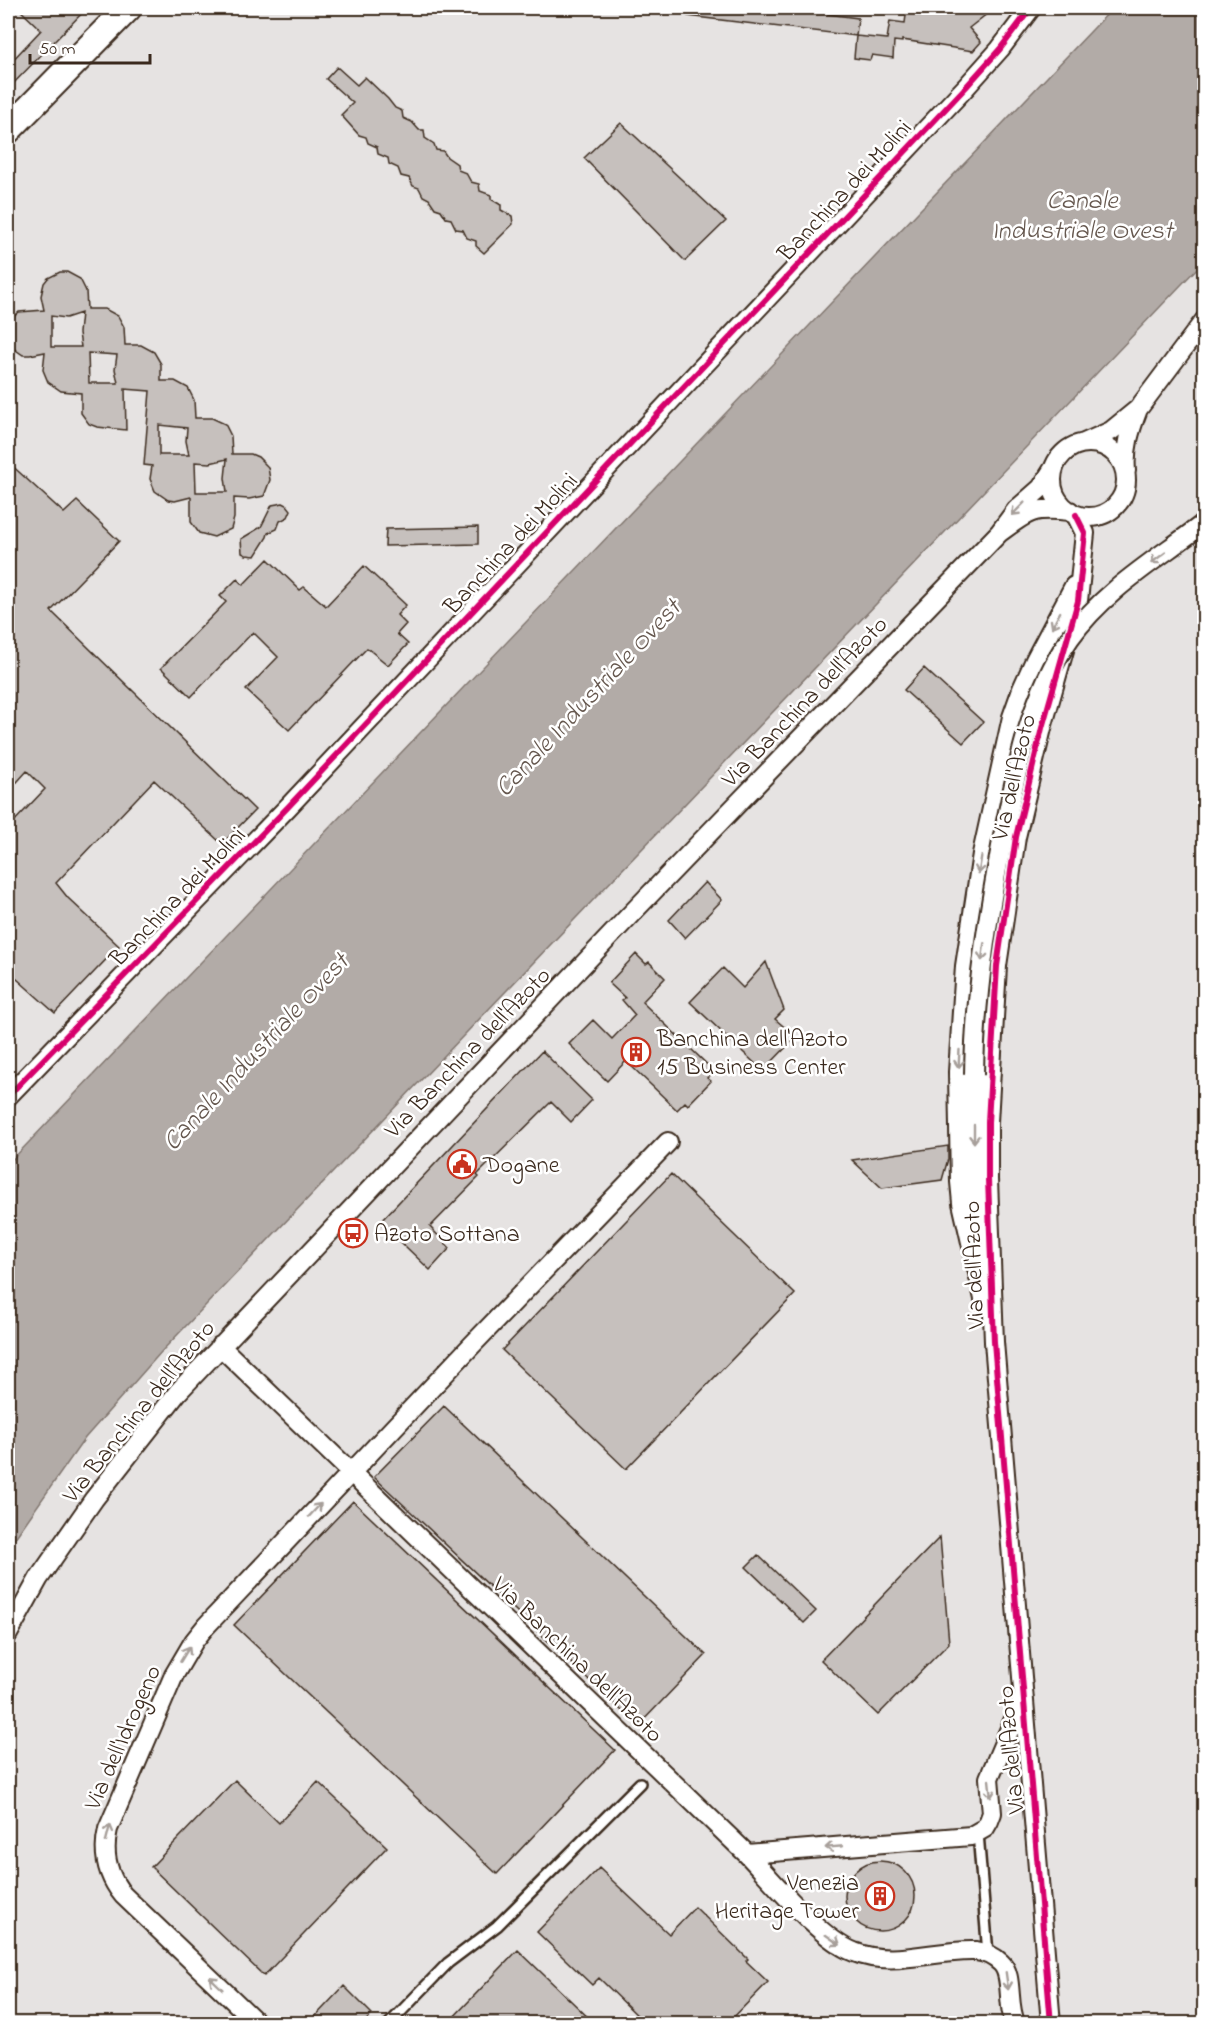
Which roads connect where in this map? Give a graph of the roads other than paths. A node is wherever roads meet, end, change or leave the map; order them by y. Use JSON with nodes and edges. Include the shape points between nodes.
{"nodes":[{"id":1,"x":128,"y":8,"type":"edge"},
{"id":2,"x":1031,"y":8,"type":"edge"},
{"id":3,"x":8,"y":130,"type":"edge"},
{"id":4,"x":1204,"y":321,"type":"edge"},
{"id":5,"x":1138,"y":409,"type":"junction"},
{"id":6,"x":1082,"y":443,"type":"junction"},
{"id":7,"x":1055,"y":464,"type":"junction"},
{"id":8,"x":1126,"y":476,"type":"junction"},
{"id":9,"x":1073,"y":513,"type":"junction"},
{"id":10,"x":1204,"y":523,"type":"edge"},
{"id":11,"x":999,"y":533,"type":"junction"},
{"id":12,"x":1082,"y":568,"type":"junction"},
{"id":13,"x":8,"y":1096,"type":"edge"},
{"id":14,"x":668,"y":1142,"type":"dead end"},
{"id":15,"x":994,"y":1342,"type":"junction"},
{"id":16,"x":220,"y":1346,"type":"junction"},
{"id":17,"x":351,"y":1472,"type":"junction"},
{"id":18,"x":8,"y":1634,"type":"edge"},
{"id":19,"x":1024,"y":1695,"type":"junction"},
{"id":20,"x":640,"y":1783,"type":"dead end"},
{"id":21,"x":978,"y":1833,"type":"junction"},
{"id":22,"x":747,"y":1854,"type":"junction"},
{"id":23,"x":988,"y":1954,"type":"junction"},
{"id":24,"x":258,"y":2024,"type":"edge"},
{"id":25,"x":389,"y":2024,"type":"edge"},
{"id":26,"x":1016,"y":2024,"type":"edge"},
{"id":27,"x":1051,"y":2024,"type":"edge"}],
"edges":[{"from":1,"to":3,"type":"street"},
{"from":2,"to":13,"type":"street","name":"Banchina dei Molini","via":[[950,104],[288,807]]},
{"from":4,"to":5,"type":"street"},
{"from":5,"to":6,"type":"street","via":[[1111,431]]},
{"from":5,"to":8,"type":"street","via":[[1127,442]]},
{"from":6,"to":7,"type":"street","via":[[1071,447]]},
{"from":6,"to":8,"type":"street","via":[[1106,447],[1119,459]]},
{"from":7,"to":9,"type":"street","via":[[1052,476],[1057,500]]},
{"from":7,"to":11,"type":"street","one_way":true,"via":[[1041,488],[1016,510]]},
{"from":8,"to":9,"type":"street","via":[[1120,500],[1112,509],[1088,517]]},
{"from":9,"to":11,"type":"street","via":[[1034,511]]},
{"from":9,"to":12,"type":"street","name":"Via dell'Azoto","via":[[1085,533]]},
{"from":10,"to":15,"type":"street","name":"Via dell'Azoto","one_way":true,"bridge":true,"via":[[1132,577],[1071,637],[1050,671],[1030,722],[1011,797],[980,972],[974,1075],[975,1202]]},
{"from":11,"to":16,"type":"street","name":"Via Banchina dell'Azoto"},
{"from":12,"to":15,"type":"street","name":"Via dell'Azoto","via":[[1078,600],[1027,784],[997,966],[988,1122]]},
{"from":12,"to":15,"type":"street","name":"Via dell'Azoto","one_way":true,"via":[[1035,660],[1012,717],[982,854],[965,966],[958,1072],[960,1182]]},
{"from":14,"to":17,"type":"street","name":"Via dell'Idrogeno"},
{"from":15,"to":19,"type":"street","name":"Via dell'Azoto"},
{"from":16,"to":17,"type":"street","name":"Via Banchina dell'Azoto"},
{"from":16,"to":18,"type":"street","name":"Via Banchina dell'Azoto","via":[[178,1392],[94,1499],[39,1578]]},
{"from":17,"to":22,"type":"street","name":"Via Banchina dell'Azoto"},
{"from":24,"to":17,"type":"street","name":"Via dell'Idrogeno","one_way":true,"via":[[117,1888],[106,1864],[106,1838],[174,1675],[194,1641]]},
{"from":19,"to":21,"type":"street","one_way":true,"via":[[989,1778],[992,1813]]},
{"from":19,"to":27,"type":"street","name":"Via dell'Azoto"},
{"from":20,"to":25,"type":"lane","via":[[497,1926],[448,1963]]},
{"from":21,"to":22,"type":"street","one_way":true},
{"from":21,"to":23,"type":"lane"},
{"from":22,"to":23,"type":"street","name":"Via Banchina dell'Azoto","one_way":true,"via":[[825,1935],[854,1952],[885,1959]]},
{"from":23,"to":26,"type":"street","one_way":true,"via":[[1004,1966]]}]}
